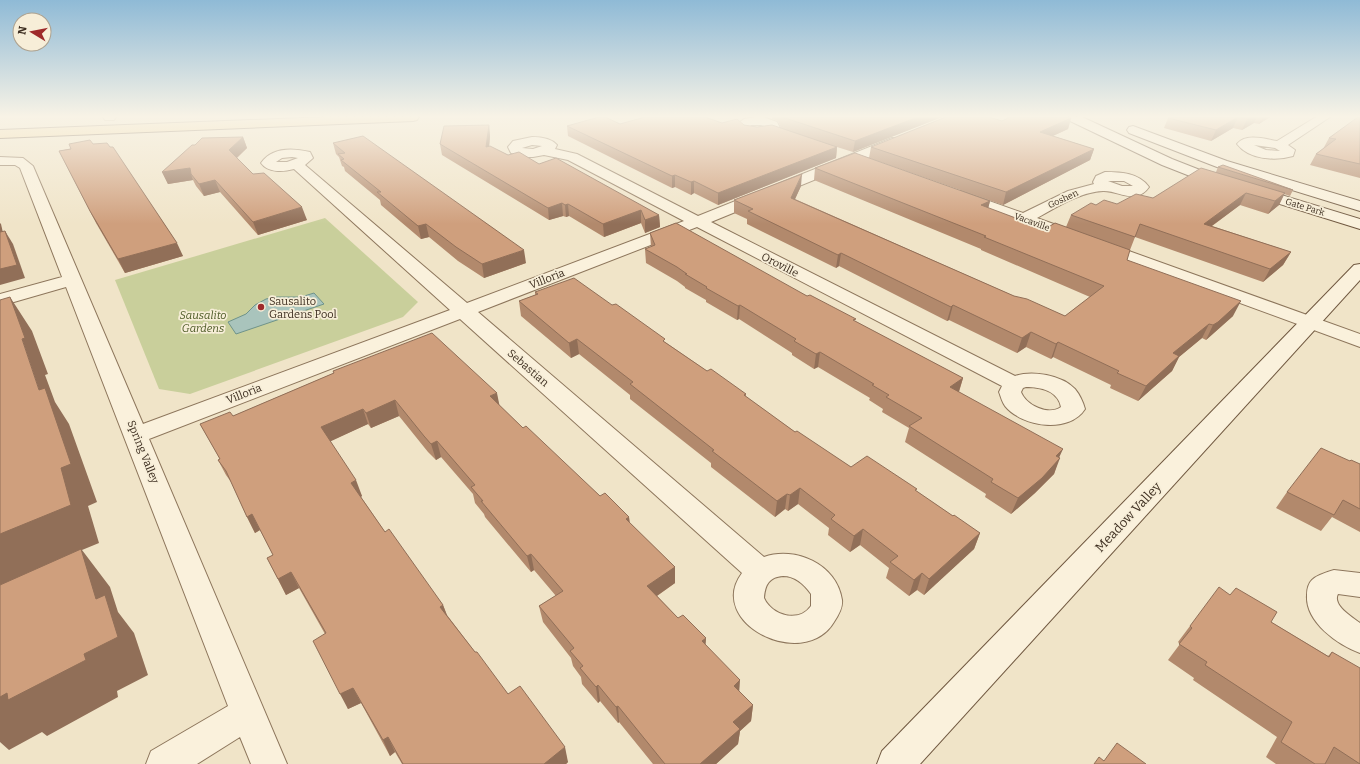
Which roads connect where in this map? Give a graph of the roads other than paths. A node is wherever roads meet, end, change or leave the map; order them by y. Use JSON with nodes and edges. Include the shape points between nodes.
{"nodes":[{"id":1,"x":551,"y":153,"type":"edge"},
{"id":2,"x":836,"y":153,"type":"edge"},
{"id":3,"x":867,"y":153,"type":"edge"},
{"id":4,"x":1147,"y":153,"type":"edge"},
{"id":5,"x":1191,"y":153,"type":"edge"},
{"id":6,"x":854,"y":158,"type":"junction"},
{"id":7,"x":0,"y":161,"type":"edge"},
{"id":8,"x":296,"y":164,"type":"dead end"},
{"id":9,"x":876,"y":166,"type":"edge"},
{"id":10,"x":1273,"y":181,"type":"junction"},
{"id":11,"x":1105,"y":186,"type":"dead end"},
{"id":12,"x":1252,"y":191,"type":"junction"},
{"id":13,"x":950,"y":193,"type":"edge"},
{"id":14,"x":1360,"y":206,"type":"edge"},
{"id":15,"x":1023,"y":219,"type":"junction"},
{"id":16,"x":696,"y":221,"type":"junction"},
{"id":17,"x":1360,"y":224,"type":"edge"},
{"id":18,"x":1360,"y":270,"type":"edge"},
{"id":19,"x":72,"y":280,"type":"junction"},
{"id":20,"x":0,"y":300,"type":"edge"},
{"id":21,"x":464,"y":311,"type":"junction"},
{"id":22,"x":1310,"y":324,"type":"junction"},
{"id":23,"x":1360,"y":342,"type":"edge"},
{"id":24,"x":1014,"y":384,"type":"dead end"},
{"id":25,"x":136,"y":435,"type":"junction"},
{"id":26,"x":760,"y":571,"type":"dead end"},
{"id":27,"x":1360,"y":585,"type":"edge"},
{"id":28,"x":1360,"y":639,"type":"edge"},
{"id":29,"x":248,"y":713,"type":"junction"},
{"id":30,"x":164,"y":764,"type":"edge"},
{"id":31,"x":269,"y":764,"type":"edge"},
{"id":32,"x":895,"y":764,"type":"edge"}],
"edges":[{"from":1,"to":16,"type":"street","name":"Oroville","via":[[572,158]]},
{"from":2,"to":6,"type":"street"},
{"from":3,"to":6,"type":"street","name":"Villoria"},
{"from":4,"to":12,"type":"street","name":"Gate Park","via":[[1194,173]]},
{"from":5,"to":10,"type":"street","name":"Gate Park"},
{"from":6,"to":9,"type":"street"},
{"from":6,"to":16,"type":"street","name":"Villoria"},
{"from":7,"to":19,"type":"street","name":"Spring Valley","via":[[18,161],[26,166]]},
{"from":8,"to":21,"type":"street","name":"Sebastian"},
{"from":10,"to":12,"type":"street"},
{"from":10,"to":14,"type":"street","name":"Gate Park"},
{"from":11,"to":15,"type":"street","name":"Goshen","via":[[1071,194]]},
{"from":12,"to":17,"type":"street","name":"Gate Park"},
{"from":13,"to":15,"type":"street","name":"Vacaville"},
{"from":15,"to":22,"type":"street","name":"Vacaville"},
{"from":16,"to":21,"type":"street","name":"Villoria"},
{"from":16,"to":24,"type":"street","name":"Oroville"},
{"from":18,"to":22,"type":"street","name":"Meadow Valley"},
{"from":19,"to":20,"type":"street"},
{"from":19,"to":25,"type":"street","name":"Spring Valley"},
{"from":21,"to":25,"type":"street","name":"Villoria"},
{"from":21,"to":26,"type":"street","name":"Sebastian"},
{"from":22,"to":23,"type":"street","name":"Vacaville"},
{"from":22,"to":32,"type":"street","name":"Meadow Valley"},
{"from":25,"to":29,"type":"street","name":"Spring Valley"},
{"from":27,"to":28,"type":"street","via":[[1334,582],[1322,589],[1321,601],[1331,618]]},
{"from":29,"to":30,"type":"street"},
{"from":29,"to":31,"type":"street","name":"Spring Valley"}]}
